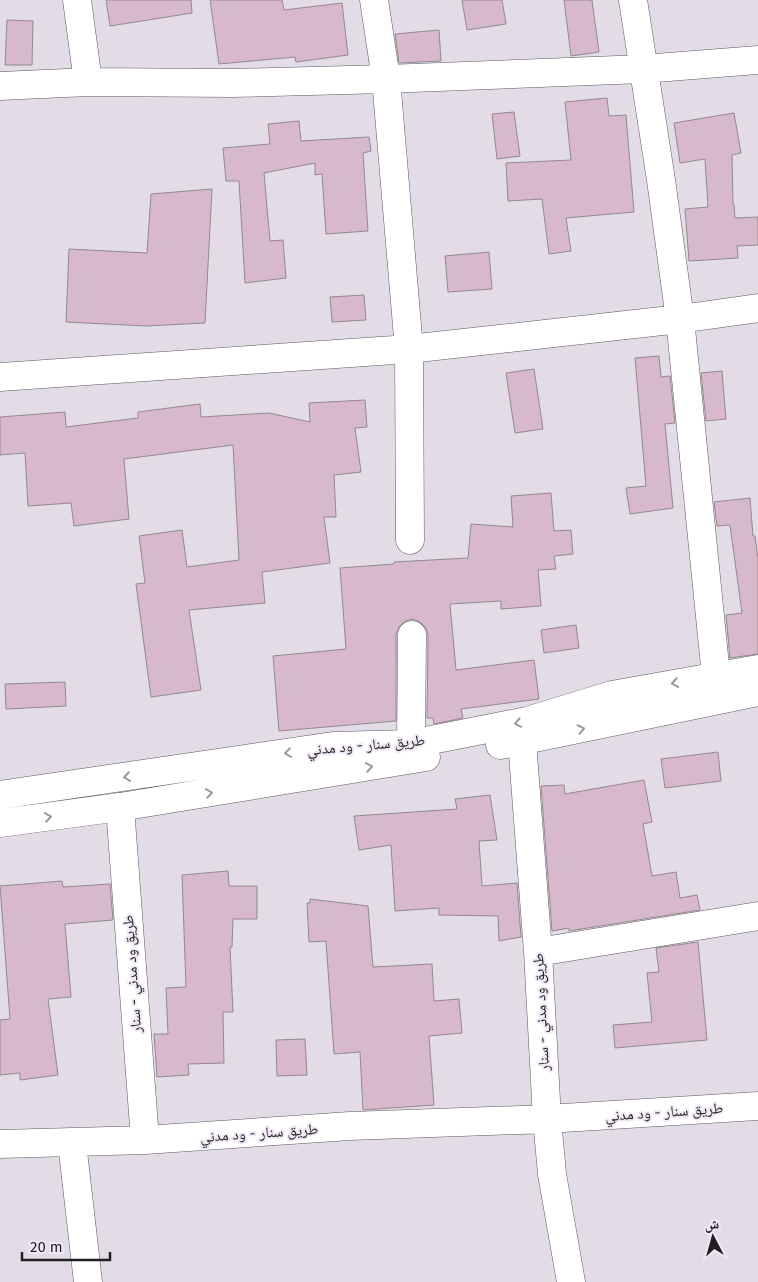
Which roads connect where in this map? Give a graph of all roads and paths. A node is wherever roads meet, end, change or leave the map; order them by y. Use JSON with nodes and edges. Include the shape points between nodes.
{"nodes":[{"id":1,"x":77,"y":0,"type":"edge"},
{"id":2,"x":374,"y":0,"type":"edge"},
{"id":3,"x":633,"y":0,"type":"edge"},
{"id":4,"x":758,"y":60,"type":"edge"},
{"id":5,"x":644,"y":69,"type":"junction"},
{"id":6,"x":386,"y":79,"type":"junction"},
{"id":7,"x":88,"y":82,"type":"junction"},
{"id":8,"x":0,"y":86,"type":"edge"},
{"id":9,"x":758,"y":308,"type":"edge"},
{"id":10,"x":680,"y":319,"type":"junction"},
{"id":11,"x":409,"y":349,"type":"junction"},
{"id":12,"x":0,"y":377,"type":"edge"},
{"id":13,"x":410,"y":540,"type":"dead end"},
{"id":14,"x":412,"y":635,"type":"dead end"},
{"id":15,"x":758,"y":669,"type":"edge"},
{"id":16,"x":716,"y":676,"type":"junction"},
{"id":17,"x":758,"y":692,"type":"edge"},
{"id":18,"x":522,"y":741,"type":"junction"},
{"id":19,"x":411,"y":744,"type":"junction"},
{"id":20,"x":0,"y":795,"type":"edge"},
{"id":21,"x":120,"y":807,"type":"junction"},
{"id":22,"x":0,"y":823,"type":"edge"},
{"id":23,"x":758,"y":916,"type":"edge"},
{"id":24,"x":538,"y":952,"type":"junction"},
{"id":25,"x":758,"y":1106,"type":"edge"},
{"id":26,"x":546,"y":1119,"type":"junction"},
{"id":27,"x":145,"y":1140,"type":"junction"},
{"id":28,"x":72,"y":1143,"type":"junction"},
{"id":29,"x":0,"y":1144,"type":"edge"},
{"id":30,"x":88,"y":1282,"type":"edge"},
{"id":31,"x":571,"y":1282,"type":"edge"}],
"edges":[{"from":1,"to":7,"type":"street"},
{"from":2,"to":6,"type":"street"},
{"from":3,"to":5,"type":"street"},
{"from":4,"to":5,"type":"street"},
{"from":5,"to":6,"type":"street"},
{"from":5,"to":10,"type":"street"},
{"from":6,"to":7,"type":"street"},
{"from":6,"to":11,"type":"street"},
{"from":7,"to":8,"type":"street"},
{"from":9,"to":10,"type":"street"},
{"from":10,"to":11,"type":"street"},
{"from":10,"to":16,"type":"street"},
{"from":11,"to":12,"type":"street"},
{"from":11,"to":13,"type":"street"},
{"from":14,"to":19,"type":"street"},
{"from":15,"to":16,"type":"street","name":"طريق سنار - ود مدني"},
{"from":16,"to":19,"type":"street","name":"طريق سنار - ود مدني","one_way":true,"via":[[612,695],[527,721]]},
{"from":18,"to":17,"type":"street","name":"طريق سنار - ود مدني","one_way":true},
{"from":21,"to":18,"type":"street","name":"طريق سنار - ود مدني","one_way":true},
{"from":18,"to":24,"type":"street","name":"طريق ود مدني - سنار"},
{"from":19,"to":20,"type":"street","name":"طريق سنار - ود مدني","one_way":true,"via":[[333,746]]},
{"from":22,"to":21,"type":"street","name":"طريق سنار - ود مدني","one_way":true},
{"from":21,"to":27,"type":"street","name":"طريق ود مدني - سنار"},
{"from":23,"to":24,"type":"street"},
{"from":24,"to":26,"type":"street","name":"طريق ود مدني - سنار"},
{"from":25,"to":26,"type":"street","name":"طريق سنار - ود مدني"},
{"from":26,"to":27,"type":"street","name":"طريق سنار - ود مدني","via":[[350,1126]]},
{"from":26,"to":31,"type":"street","name":"طريق ود مدني - سنار"},
{"from":27,"to":28,"type":"street","name":"طريق سنار - ود مدني"},
{"from":28,"to":29,"type":"street","name":"طريق سنار - ود مدني"},
{"from":28,"to":30,"type":"street"}]}
